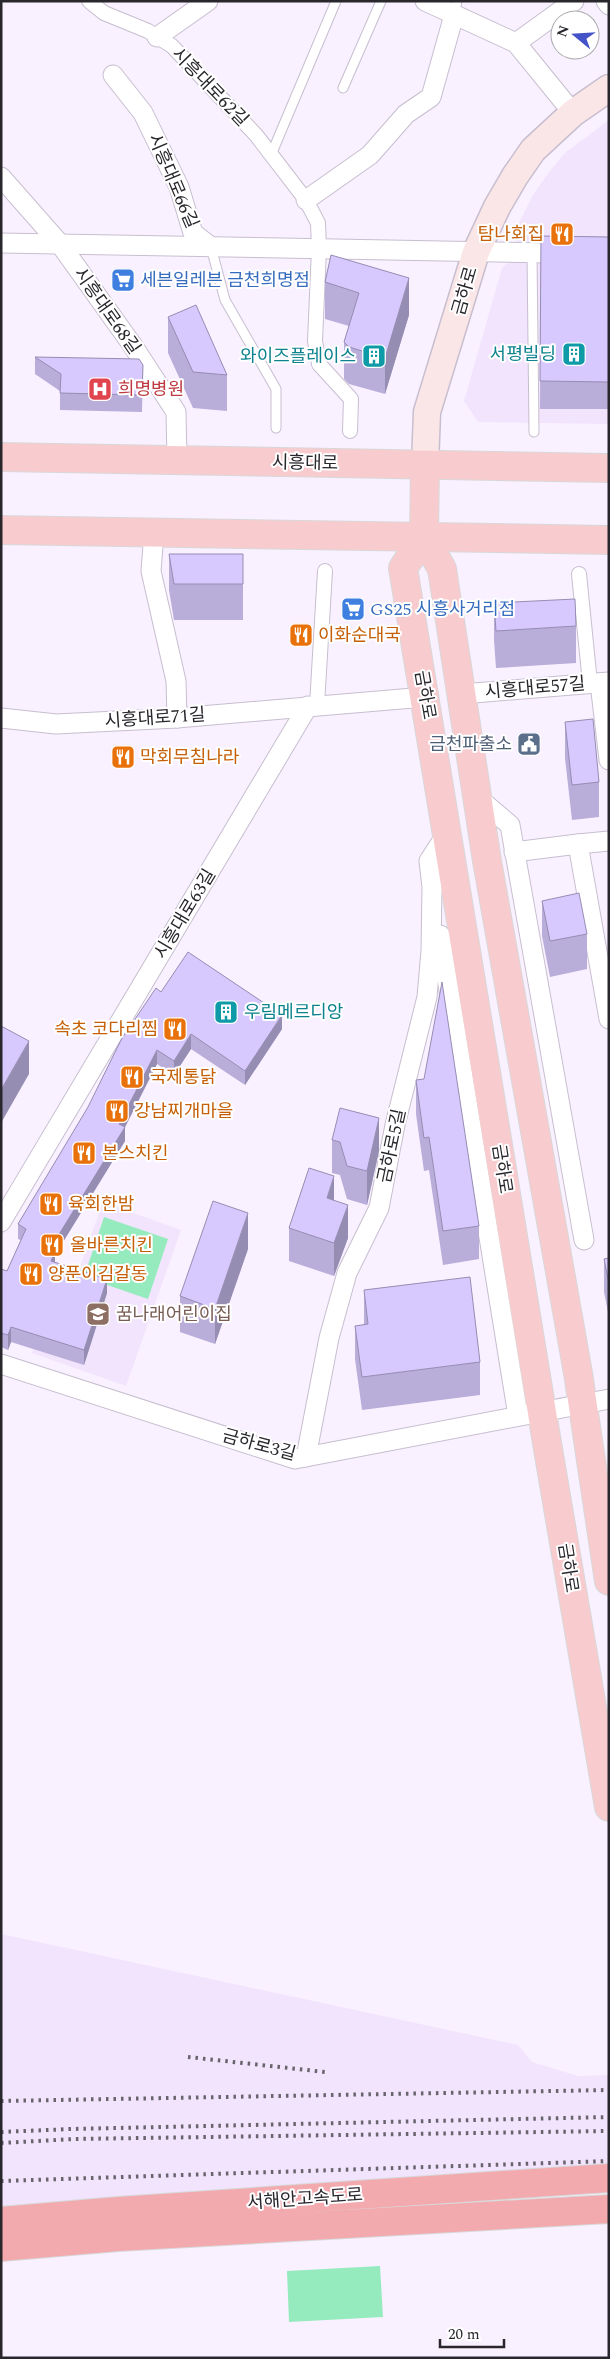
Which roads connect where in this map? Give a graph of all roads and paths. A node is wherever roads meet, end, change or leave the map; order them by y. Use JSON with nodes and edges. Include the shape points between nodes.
{"nodes":[{"id":1,"x":89,"y":1,"type":"edge"},
{"id":2,"x":208,"y":1,"type":"edge"},
{"id":3,"x":336,"y":1,"type":"edge"},
{"id":4,"x":381,"y":1,"type":"edge"},
{"id":5,"x":425,"y":1,"type":"edge"},
{"id":6,"x":574,"y":1,"type":"edge"},
{"id":7,"x":606,"y":1,"type":"edge"},
{"id":8,"x":609,"y":5,"type":"edge"},
{"id":9,"x":456,"y":8,"type":"edge"},
{"id":10,"x":157,"y":37,"type":"junction"},
{"id":11,"x":516,"y":43,"type":"junction"},
{"id":12,"x":113,"y":75,"type":"dead end"},
{"id":13,"x":343,"y":88,"type":"dead end"},
{"id":14,"x":609,"y":88,"type":"edge"},
{"id":15,"x":573,"y":113,"type":"junction"},
{"id":16,"x":271,"y":155,"type":"junction"},
{"id":17,"x":1,"y":177,"type":"edge"},
{"id":18,"x":306,"y":200,"type":"junction"},
{"id":19,"x":1,"y":243,"type":"edge"},
{"id":20,"x":60,"y":244,"type":"junction"},
{"id":21,"x":211,"y":247,"type":"junction"},
{"id":22,"x":319,"y":249,"type":"junction"},
{"id":23,"x":476,"y":252,"type":"junction"},
{"id":24,"x":532,"y":253,"type":"junction"},
{"id":25,"x":609,"y":254,"type":"edge"},
{"id":26,"x":276,"y":428,"type":"dead end"},
{"id":27,"x":350,"y":430,"type":"dead end"},
{"id":28,"x":534,"y":432,"type":"dead end"},
{"id":29,"x":1,"y":457,"type":"edge"},
{"id":30,"x":177,"y":460,"type":"junction"},
{"id":31,"x":425,"y":465,"type":"junction"},
{"id":32,"x":609,"y":468,"type":"edge"},
{"id":33,"x":1,"y":530,"type":"edge"},
{"id":34,"x":154,"y":533,"type":"junction"},
{"id":35,"x":424,"y":536,"type":"junction"},
{"id":36,"x":609,"y":540,"type":"edge"},
{"id":37,"x":325,"y":571,"type":"dead end"},
{"id":38,"x":579,"y":574,"type":"dead end"},
{"id":39,"x":600,"y":683,"type":"edge"},
{"id":40,"x":462,"y":694,"type":"junction"},
{"id":41,"x":425,"y":697,"type":"junction"},
{"id":42,"x":312,"y":706,"type":"junction"},
{"id":43,"x":1,"y":718,"type":"edge"},
{"id":44,"x":177,"y":718,"type":"junction"},
{"id":45,"x":609,"y":760,"type":"edge"},
{"id":46,"x":477,"y":797,"type":"junction"},
{"id":47,"x":448,"y":832,"type":"junction"},
{"id":48,"x":609,"y":840,"type":"edge"},
{"id":49,"x":578,"y":844,"type":"junction"},
{"id":50,"x":514,"y":852,"type":"junction"},
{"id":51,"x":432,"y":887,"type":"junction"},
{"id":52,"x":609,"y":1019,"type":"edge"},
{"id":53,"x":1,"y":1222,"type":"edge"},
{"id":54,"x":584,"y":1240,"type":"dead end"},
{"id":55,"x":1,"y":1364,"type":"edge"},
{"id":56,"x":609,"y":1399,"type":"edge"},
{"id":57,"x":582,"y":1405,"type":"junction"},
{"id":58,"x":530,"y":1414,"type":"junction"},
{"id":59,"x":306,"y":1457,"type":"junction"},
{"id":60,"x":609,"y":1580,"type":"edge"},
{"id":61,"x":609,"y":1806,"type":"edge"},
{"id":62,"x":609,"y":2178,"type":"edge"},
{"id":63,"x":609,"y":2209,"type":"edge"},
{"id":64,"x":1,"y":2221,"type":"edge"},
{"id":65,"x":1,"y":2247,"type":"edge"}],
"edges":[{"from":1,"to":10,"type":"street","name":"시흥대로62길","via":[[104,13]]},
{"from":2,"to":10,"type":"street"},
{"from":3,"to":16,"type":"lane"},
{"from":4,"to":13,"type":"lane"},
{"from":5,"to":9,"type":"street"},
{"from":6,"to":11,"type":"street"},
{"from":7,"to":8,"type":"street"},
{"from":9,"to":11,"type":"street"},
{"from":9,"to":18,"type":"street","via":[[431,97],[406,114],[370,155]]},
{"from":10,"to":16,"type":"street","name":"시흥대로62길","via":[[172,46]]},
{"from":11,"to":15,"type":"street"},
{"from":12,"to":21,"type":"street","name":"시흥대로66길","via":[[143,113],[179,187],[193,233]]},
{"from":14,"to":15,"type":"main road","name":"금하로"},
{"from":15,"to":23,"type":"main road","name":"금하로","via":[[533,150],[515,176]]},
{"from":16,"to":18,"type":"street","name":"시흥대로62길"},
{"from":17,"to":20,"type":"street","name":"시흥대로68길"},
{"from":18,"to":22,"type":"street","name":"시흥대로62길","via":[[318,223]]},
{"from":19,"to":20,"type":"street","name":"금하로"},
{"from":20,"to":21,"type":"street","name":"금하로"},
{"from":20,"to":30,"type":"street","name":"시흥대로68길","via":[[176,412]]},
{"from":21,"to":22,"type":"street","name":"금하로"},
{"from":21,"to":26,"type":"lane","name":"시흥대로66길","via":[[225,300],[276,389]]},
{"from":22,"to":23,"type":"street","name":"금하로"},
{"from":22,"to":27,"type":"street","name":"시흥대로62길","via":[[315,341],[318,364],[351,398]]},
{"from":23,"to":24,"type":"street"},
{"from":23,"to":31,"type":"main road","name":"금하로","via":[[427,412]]},
{"from":24,"to":25,"type":"street"},
{"from":24,"to":28,"type":"lane"},
{"from":29,"to":30,"type":"main road","name":"시흥대로"},
{"from":30,"to":31,"type":"main road","name":"시흥대로"},
{"from":31,"to":32,"type":"main road","name":"시흥대로"},
{"from":31,"to":35,"type":"main road","name":"금하로"},
{"from":33,"to":34,"type":"main road"},
{"from":34,"to":35,"type":"main road"},
{"from":34,"to":44,"type":"street","via":[[151,571],[176,681]]},
{"from":35,"to":36,"type":"main road"},
{"from":35,"to":40,"type":"main road","name":"금하로","via":[[442,569]]},
{"from":35,"to":41,"type":"main road","name":"금하로","via":[[404,568]]},
{"from":37,"to":42,"type":"street"},
{"from":38,"to":39,"type":"street"},
{"from":39,"to":40,"type":"street","name":"시흥대로57길"},
{"from":39,"to":45,"type":"street"},
{"from":40,"to":46,"type":"main road","name":"금하로"},
{"from":41,"to":42,"type":"street"},
{"from":41,"to":47,"type":"main road","name":"금하로"},
{"from":42,"to":44,"type":"street","name":"시흥대로71길"},
{"from":42,"to":53,"type":"street","name":"시흥대로63길"},
{"from":43,"to":44,"type":"street","name":"시흥대로71길","via":[[56,724]]},
{"from":46,"to":50,"type":"street","via":[[510,825]]},
{"from":46,"to":57,"type":"main road","name":"금하로"},
{"from":47,"to":51,"type":"street","name":"금하로5길","via":[[429,861]]},
{"from":47,"to":58,"type":"main road","name":"금하로"},
{"from":48,"to":49,"type":"street"},
{"from":49,"to":50,"type":"street"},
{"from":49,"to":52,"type":"street"},
{"from":50,"to":54,"type":"street"},
{"from":51,"to":58,"type":"street"},
{"from":51,"to":59,"type":"street","name":"금하로5길","via":[[427,997],[395,1125],[379,1208],[347,1273],[329,1338]]},
{"from":55,"to":59,"type":"street","name":"금하로3길","via":[[295,1459]]},
{"from":56,"to":57,"type":"street","name":"금하로3길"},
{"from":57,"to":58,"type":"street","name":"금하로3길"},
{"from":57,"to":60,"type":"main road","name":"금하로"},
{"from":58,"to":59,"type":"street","name":"금하로3길"},
{"from":58,"to":61,"type":"main road","name":"금하로"},
{"from":62,"to":64,"type":"highway","name":"서해안고속도로"},
{"from":63,"to":65,"type":"highway","name":"서해안고속도로","via":[[118,2237]]}]}
